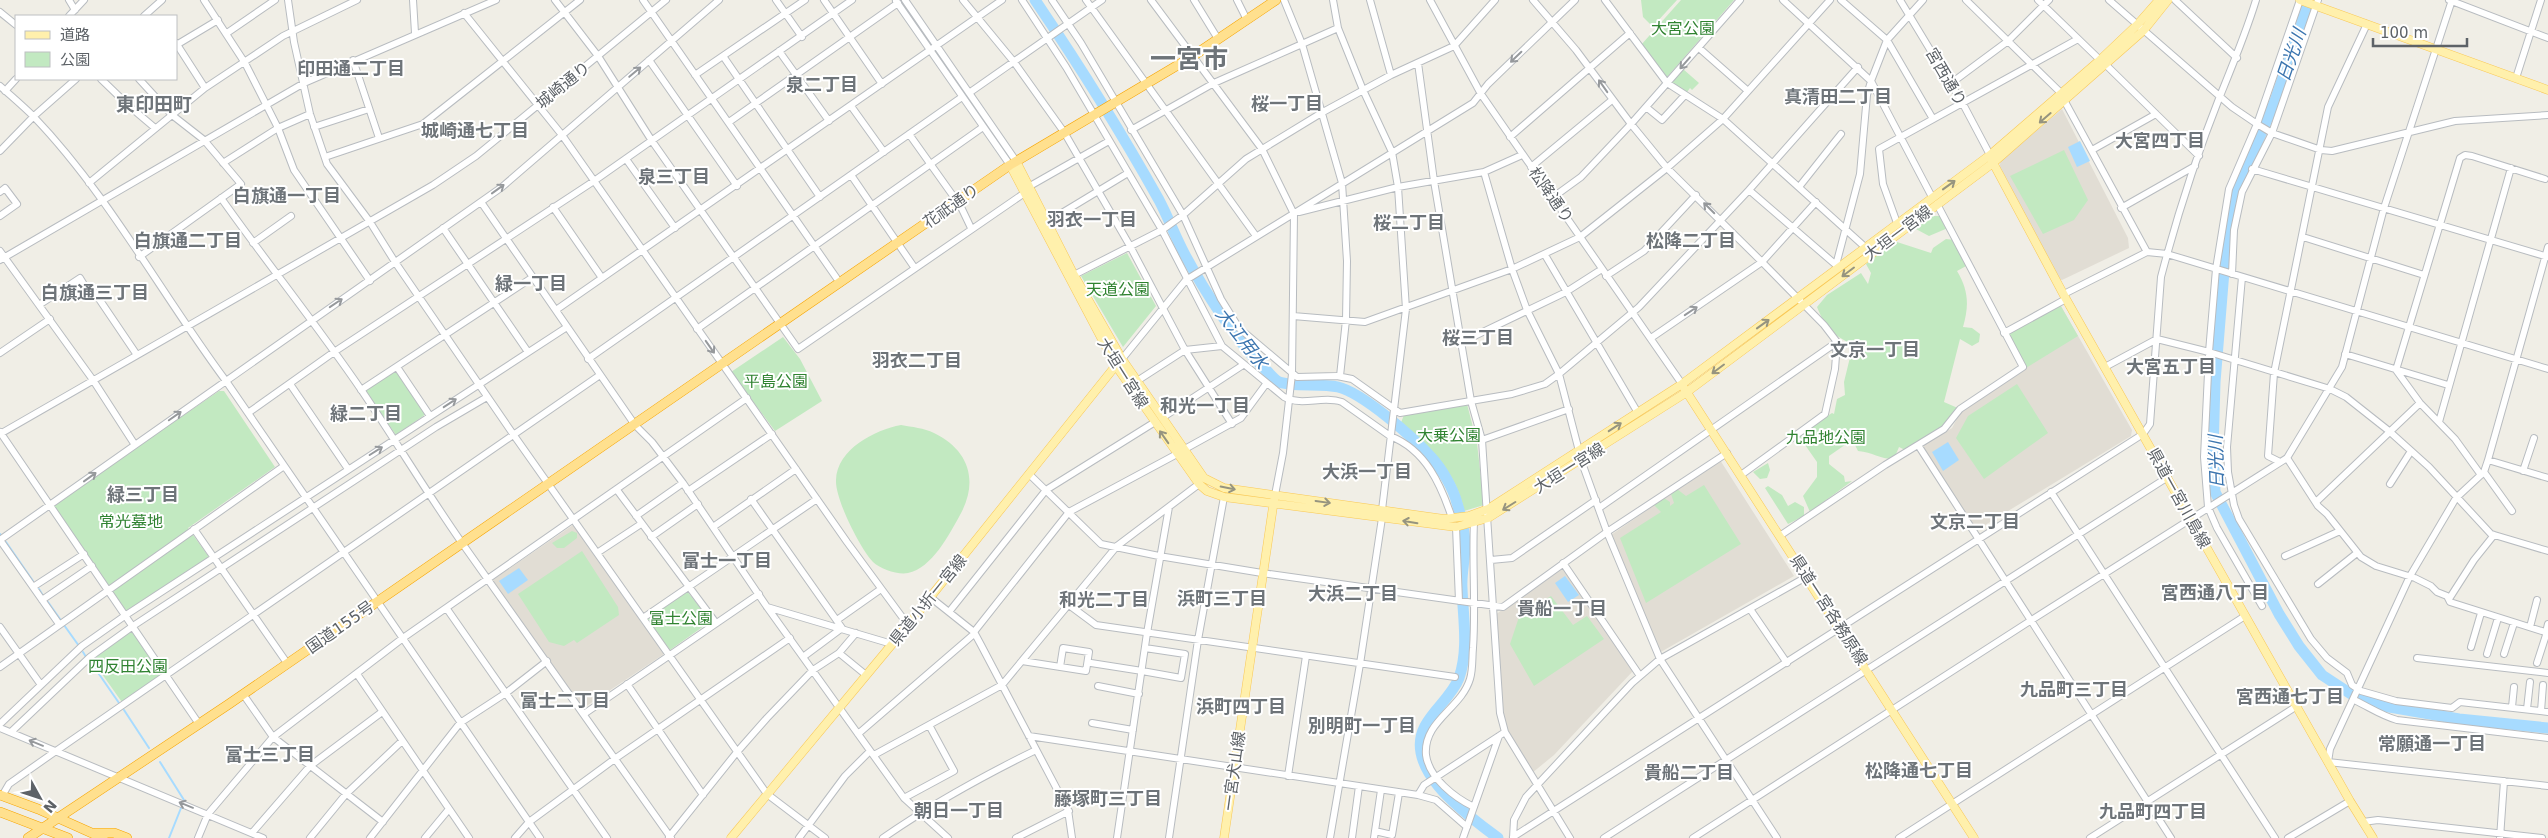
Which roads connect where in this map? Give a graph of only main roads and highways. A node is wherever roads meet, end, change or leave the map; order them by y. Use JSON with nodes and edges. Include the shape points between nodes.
{"nodes":[{"id":1,"x":1276,"y":0,"type":"edge"},
{"id":2,"x":2159,"y":0,"type":"edge"},
{"id":3,"x":2168,"y":0,"type":"edge"},
{"id":4,"x":2300,"y":0,"type":"edge"},
{"id":5,"x":2316,"y":4,"type":"edge"},
{"id":6,"x":2141,"y":27,"type":"junction"},
{"id":7,"x":2548,"y":90,"type":"edge"},
{"id":8,"x":1991,"y":159,"type":"junction"},
{"id":9,"x":1013,"y":163,"type":"junction"},
{"id":10,"x":1028,"y":189,"type":"junction"},
{"id":11,"x":1935,"y":200,"type":"junction"},
{"id":12,"x":1122,"y":359,"type":"junction"},
{"id":13,"x":1116,"y":366,"type":"junction"},
{"id":14,"x":1682,"y":384,"type":"junction"},
{"id":15,"x":1687,"y":392,"type":"junction"},
{"id":16,"x":1158,"y":420,"type":"junction"},
{"id":17,"x":635,"y":425,"type":"joint"},
{"id":18,"x":1180,"y":452,"type":"junction"},
{"id":19,"x":1274,"y":499,"type":"junction"},
{"id":20,"x":1382,"y":514,"type":"junction"},
{"id":21,"x":1472,"y":520,"type":"junction"},
{"id":22,"x":1,"y":795,"type":"edge"},
{"id":23,"x":0,"y":812,"type":"edge"},
{"id":24,"x":58,"y":817,"type":"junction"},
{"id":25,"x":44,"y":828,"type":"junction"},
{"id":26,"x":89,"y":832,"type":"junction"},
{"id":27,"x":28,"y":838,"type":"edge"},
{"id":28,"x":37,"y":838,"type":"edge"},
{"id":29,"x":68,"y":838,"type":"edge"},
{"id":30,"x":103,"y":838,"type":"edge"},
{"id":31,"x":127,"y":838,"type":"edge"},
{"id":32,"x":731,"y":838,"type":"edge"},
{"id":33,"x":1224,"y":838,"type":"edge"},
{"id":34,"x":1974,"y":838,"type":"edge"},
{"id":35,"x":2373,"y":838,"type":"edge"}],
"edges":[{"from":1,"to":9,"type":"highway","name":"花祇通り","via":[[1148,84]]},
{"from":2,"to":6,"type":"main road","name":"大垣一宮線"},
{"from":3,"to":6,"type":"main road","name":"大垣一宮線"},
{"from":4,"to":5,"type":"main road"},
{"from":5,"to":7,"type":"main road"},
{"from":6,"to":8,"type":"main road","name":"大垣一宮線"},
{"from":8,"to":11,"type":"main road","name":"大垣一宮線"},
{"from":8,"to":35,"type":"main road","name":"県道一宮川島線","via":[[2245,616]]},
{"from":9,"to":10,"type":"main road","name":"大垣一宮線"},
{"from":9,"to":17,"type":"highway","name":"花祇通り"},
{"from":10,"to":12,"type":"main road","name":"大垣一宮線"},
{"from":10,"to":13,"type":"main road","name":"大垣一宮線"},
{"from":14,"to":11,"type":"main road","name":"大垣一宮線","one_way":true,"via":[[1897,223]]},
{"from":11,"to":15,"type":"main road","name":"大垣一宮線","one_way":true,"via":[[1803,306]]},
{"from":12,"to":13,"type":"main road","name":"県道小折一宮線"},
{"from":12,"to":16,"type":"main road","name":"大垣一宮線"},
{"from":13,"to":16,"type":"main road","name":"大垣一宮線"},
{"from":13,"to":32,"type":"main road","name":"県道小折一宮線","via":[[908,625]]},
{"from":14,"to":15,"type":"main road","name":"県道一宮各務原線"},
{"from":21,"to":14,"type":"main road","name":"大垣一宮線","one_way":true},
{"from":15,"to":21,"type":"main road","name":"大垣一宮線","one_way":true,"via":[[1488,518]]},
{"from":15,"to":34,"type":"main road","name":"県道一宮各務原線"},
{"from":16,"to":18,"type":"main road","name":"大垣一宮線"},
{"from":17,"to":24,"type":"highway","name":"国道155号","via":[[120,778]]},
{"from":18,"to":19,"type":"main road","name":"大垣一宮線","one_way":true,"via":[[1212,484]]},
{"from":18,"to":19,"type":"main road","name":"大垣一宮線","via":[[1199,484],[1207,491],[1224,497]]},
{"from":19,"to":20,"type":"main road","name":"大垣一宮線"},
{"from":19,"to":33,"type":"main road","name":"一宮犬山線"},
{"from":20,"to":21,"type":"main road","name":"大垣一宮線"},
{"from":21,"to":20,"type":"main road","name":"大垣一宮線","one_way":true,"via":[[1457,527]]},
{"from":22,"to":24,"type":"highway"},
{"from":23,"to":25,"type":"highway"},
{"from":24,"to":25,"type":"highway","name":"国道155号"},
{"from":24,"to":26,"type":"highway"},
{"from":25,"to":27,"type":"highway","name":"国道155号"},
{"from":25,"to":28,"type":"highway","name":"国道155号"},
{"from":25,"to":29,"type":"highway"},
{"from":26,"to":30,"type":"highway"},
{"from":26,"to":31,"type":"highway","via":[[114,833]]}]}
